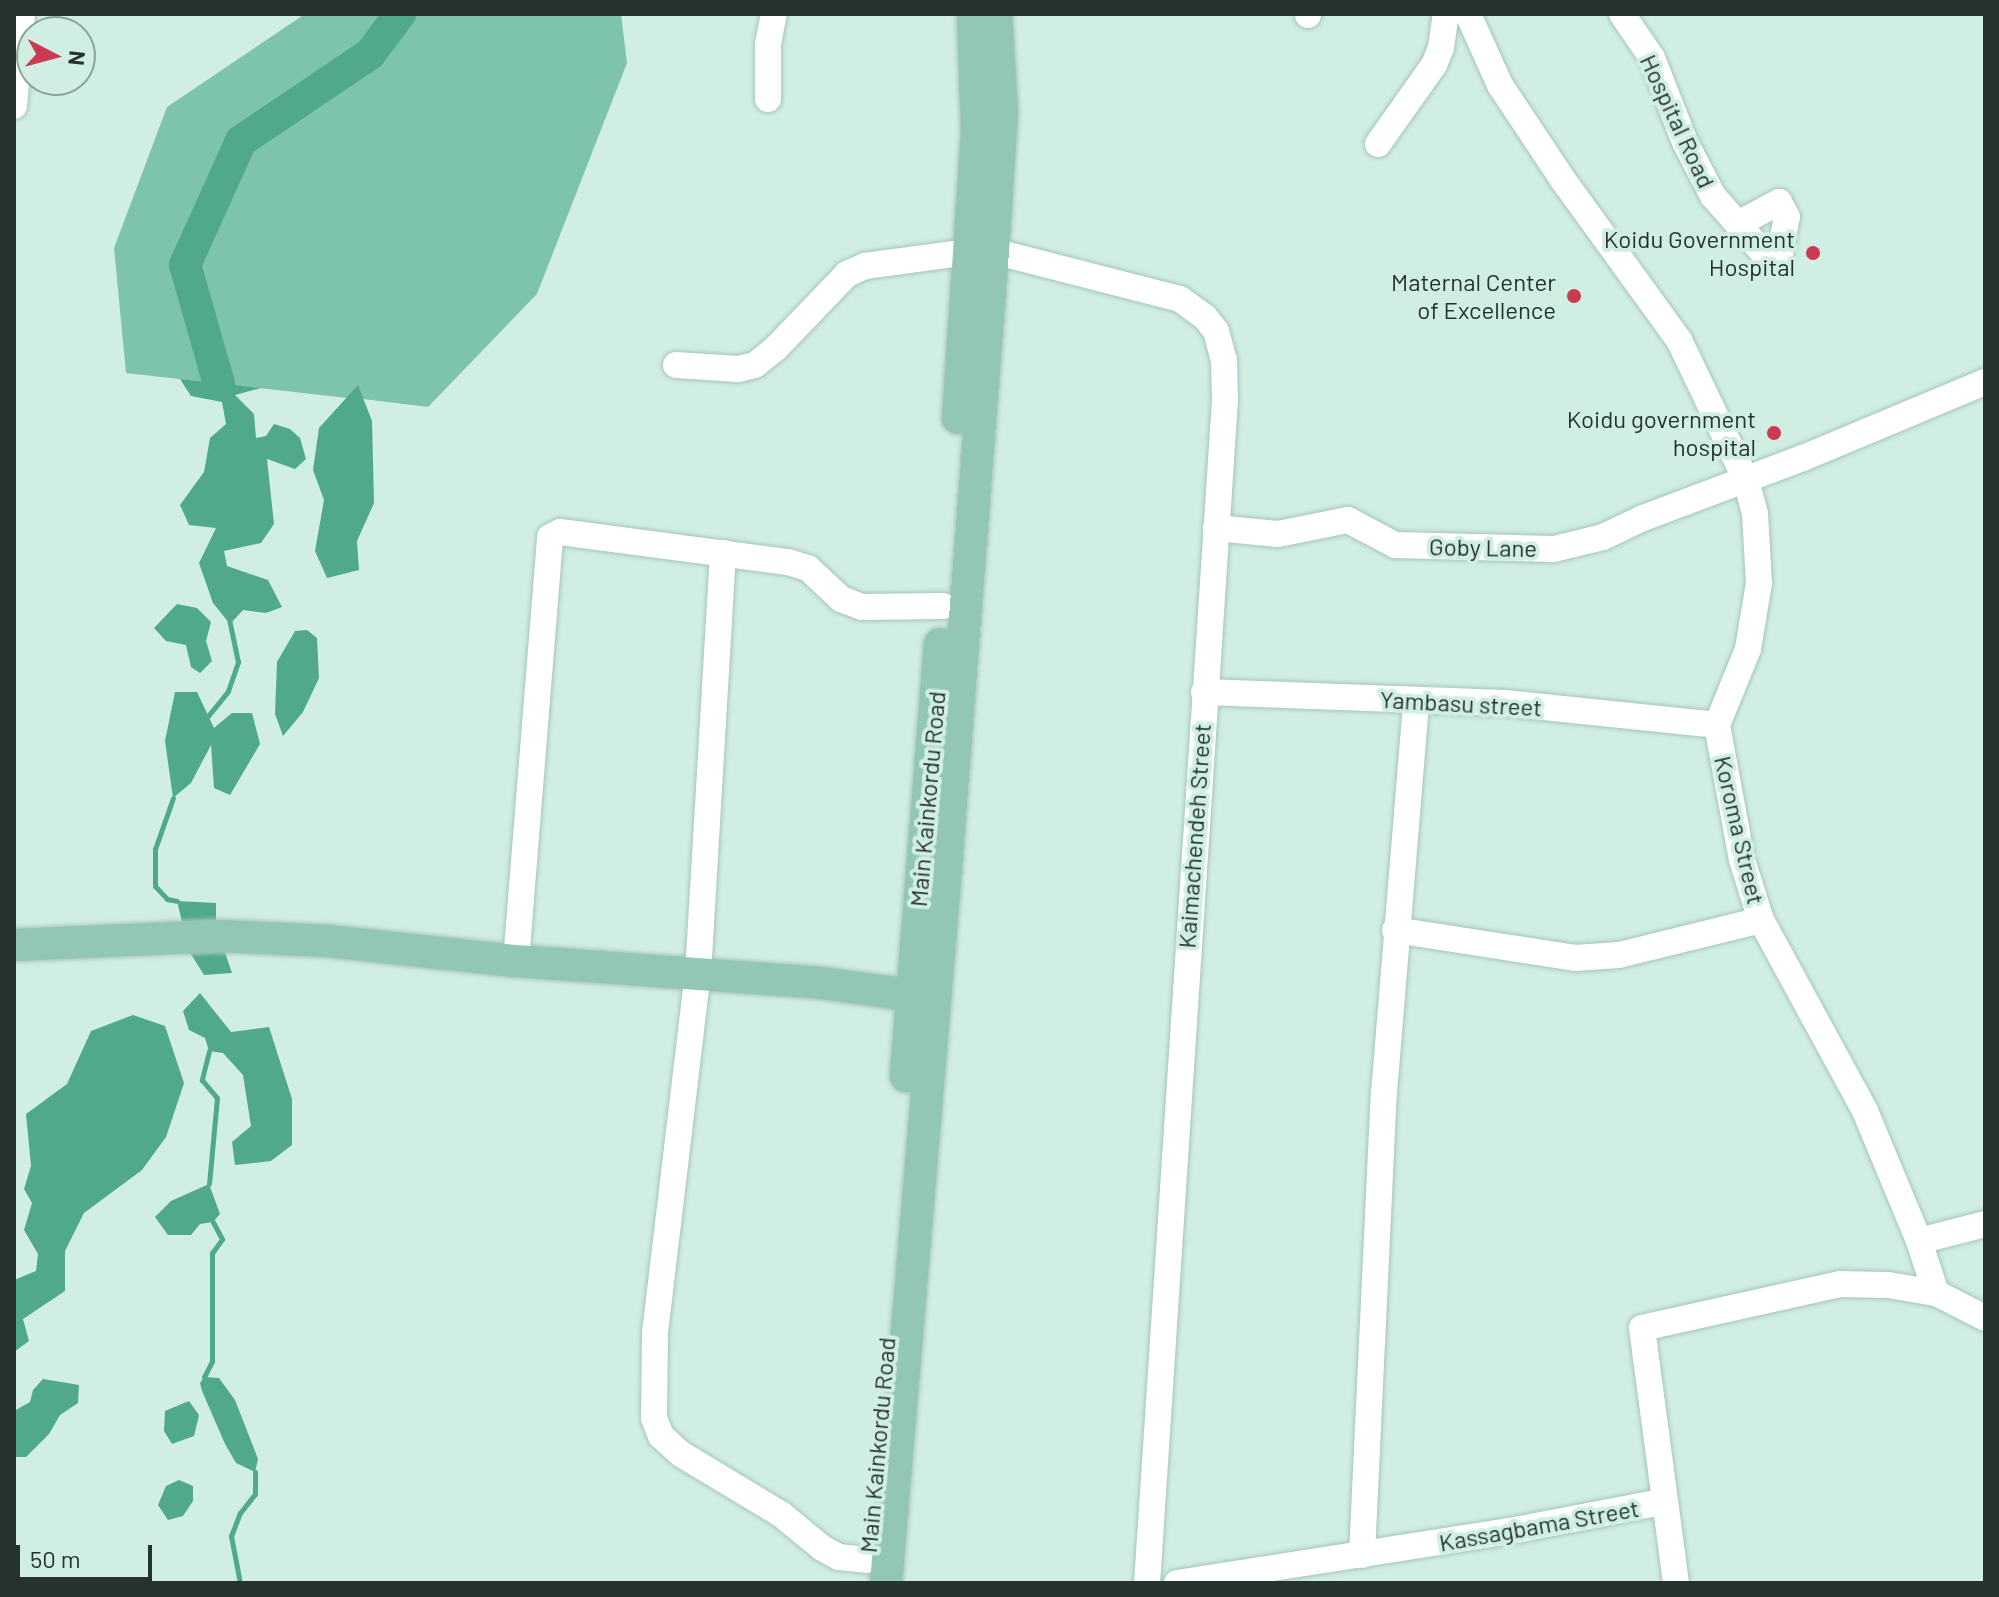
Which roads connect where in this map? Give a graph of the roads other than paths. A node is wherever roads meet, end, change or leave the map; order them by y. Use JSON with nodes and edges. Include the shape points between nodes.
{"nodes":[{"id":1,"x":22,"y":14,"type":"edge"},
{"id":2,"x":774,"y":14,"type":"edge"},
{"id":3,"x":973,"y":14,"type":"edge"},
{"id":4,"x":996,"y":14,"type":"edge"},
{"id":5,"x":1446,"y":14,"type":"edge"},
{"id":6,"x":1468,"y":14,"type":"edge"},
{"id":7,"x":1622,"y":14,"type":"edge"},
{"id":8,"x":768,"y":99,"type":"dead end"},
{"id":9,"x":14,"y":106,"type":"edge"},
{"id":10,"x":1378,"y":144,"type":"dead end"},
{"id":11,"x":1738,"y":224,"type":"dead end"},
{"id":12,"x":981,"y":251,"type":"junction"},
{"id":13,"x":676,"y":365,"type":"dead end"},
{"id":14,"x":1985,"y":382,"type":"edge"},
{"id":15,"x":968,"y":432,"type":"junction"},
{"id":16,"x":1746,"y":480,"type":"junction"},
{"id":17,"x":1216,"y":528,"type":"junction"},
{"id":18,"x":723,"y":553,"type":"junction"},
{"id":19,"x":943,"y":606,"type":"junction"},
{"id":20,"x":1204,"y":692,"type":"junction"},
{"id":21,"x":1416,"y":700,"type":"junction"},
{"id":22,"x":1717,"y":725,"type":"junction"},
{"id":23,"x":944,"y":734,"type":"junction"},
{"id":24,"x":1761,"y":920,"type":"junction"},
{"id":25,"x":1395,"y":930,"type":"junction"},
{"id":26,"x":14,"y":945,"type":"edge"},
{"id":27,"x":516,"y":961,"type":"junction"},
{"id":28,"x":698,"y":972,"type":"junction"},
{"id":29,"x":923,"y":997,"type":"junction"},
{"id":30,"x":1985,"y":1224,"type":"edge"},
{"id":31,"x":1919,"y":1241,"type":"junction"},
{"id":32,"x":1936,"y":1293,"type":"junction"},
{"id":33,"x":1985,"y":1318,"type":"edge"},
{"id":34,"x":1662,"y":1502,"type":"junction"},
{"id":35,"x":1362,"y":1555,"type":"junction"},
{"id":36,"x":873,"y":1575,"type":"edge"},
{"id":37,"x":1147,"y":1583,"type":"edge"},
{"id":38,"x":1177,"y":1583,"type":"edge"},
{"id":39,"x":1676,"y":1583,"type":"edge"}],
"edges":[{"from":1,"to":9,"type":"street"},
{"from":2,"to":8,"type":"street"},
{"from":3,"to":12,"type":"main road"},
{"from":4,"to":12,"type":"main road","via":[[1002,112]]},
{"from":5,"to":10,"type":"street","via":[[1434,65]]},
{"from":6,"to":16,"type":"street","name":"Koroma Street","via":[[1500,85],[1679,340]]},
{"from":7,"to":11,"type":"street","name":"Hospital Road","via":[[1652,58],[1713,196]]},
{"from":12,"to":13,"type":"street","via":[[865,266],[847,274],[755,365]]},
{"from":12,"to":15,"type":"main road"},
{"from":12,"to":17,"type":"street","name":"Kaimachendeh Street","via":[[1180,299],[1205,317],[1216,331],[1224,360]]},
{"from":14,"to":16,"type":"street","name":"Goby Lane"},
{"from":15,"to":19,"type":"main road","name":"Main Kainkordu Road"},
{"from":15,"to":23,"type":"main road"},
{"from":16,"to":17,"type":"street","name":"Goby Lane","via":[[1603,537],[1554,549],[1395,545],[1348,520],[1278,534]]},
{"from":16,"to":22,"type":"street","name":"Koroma Street","via":[[1755,514],[1759,583],[1748,649]]},
{"from":17,"to":20,"type":"street","name":"Kaimachendeh Street"},
{"from":18,"to":19,"type":"street","via":[[808,568],[841,599],[862,607]]},
{"from":18,"to":27,"type":"street","via":[[560,532],[550,537]]},
{"from":18,"to":28,"type":"street"},
{"from":19,"to":23,"type":"main road","name":"Main Kainkordu Road"},
{"from":20,"to":21,"type":"street","name":"Yambasu street"},
{"from":20,"to":37,"type":"street","name":"Kaimachendeh Street"},
{"from":21,"to":22,"type":"street","name":"Yambasu street","via":[[1505,703]]},
{"from":21,"to":25,"type":"street"},
{"from":22,"to":24,"type":"street","name":"Koroma Street","via":[[1742,860]]},
{"from":23,"to":29,"type":"main road","name":"Main Kainkordu Road"},
{"from":24,"to":25,"type":"street","via":[[1619,955],[1575,958]]},
{"from":24,"to":31,"type":"street","name":"Koroma Street","via":[[1865,1111]]},
{"from":25,"to":35,"type":"street"},
{"from":26,"to":27,"type":"main road","via":[[220,936],[328,941]]},
{"from":27,"to":28,"type":"main road"},
{"from":28,"to":29,"type":"main road"},
{"from":28,"to":36,"type":"street","via":[[655,1334],[654,1418],[661,1436],[681,1454],[782,1515],[822,1548]]},
{"from":29,"to":36,"type":"main road","name":"Main Kainkordu Road"},
{"from":30,"to":31,"type":"street"},
{"from":31,"to":32,"type":"street","name":"Koroma Street"},
{"from":32,"to":33,"type":"street","name":"Kassagbama Street"},
{"from":32,"to":34,"type":"street","name":"Kassagbama Street","via":[[1840,1284],[1642,1328]]},
{"from":34,"to":35,"type":"street","name":"Kassagbama Street"},
{"from":34,"to":39,"type":"street"},
{"from":35,"to":38,"type":"street","name":"Kassagbama Street"}]}
